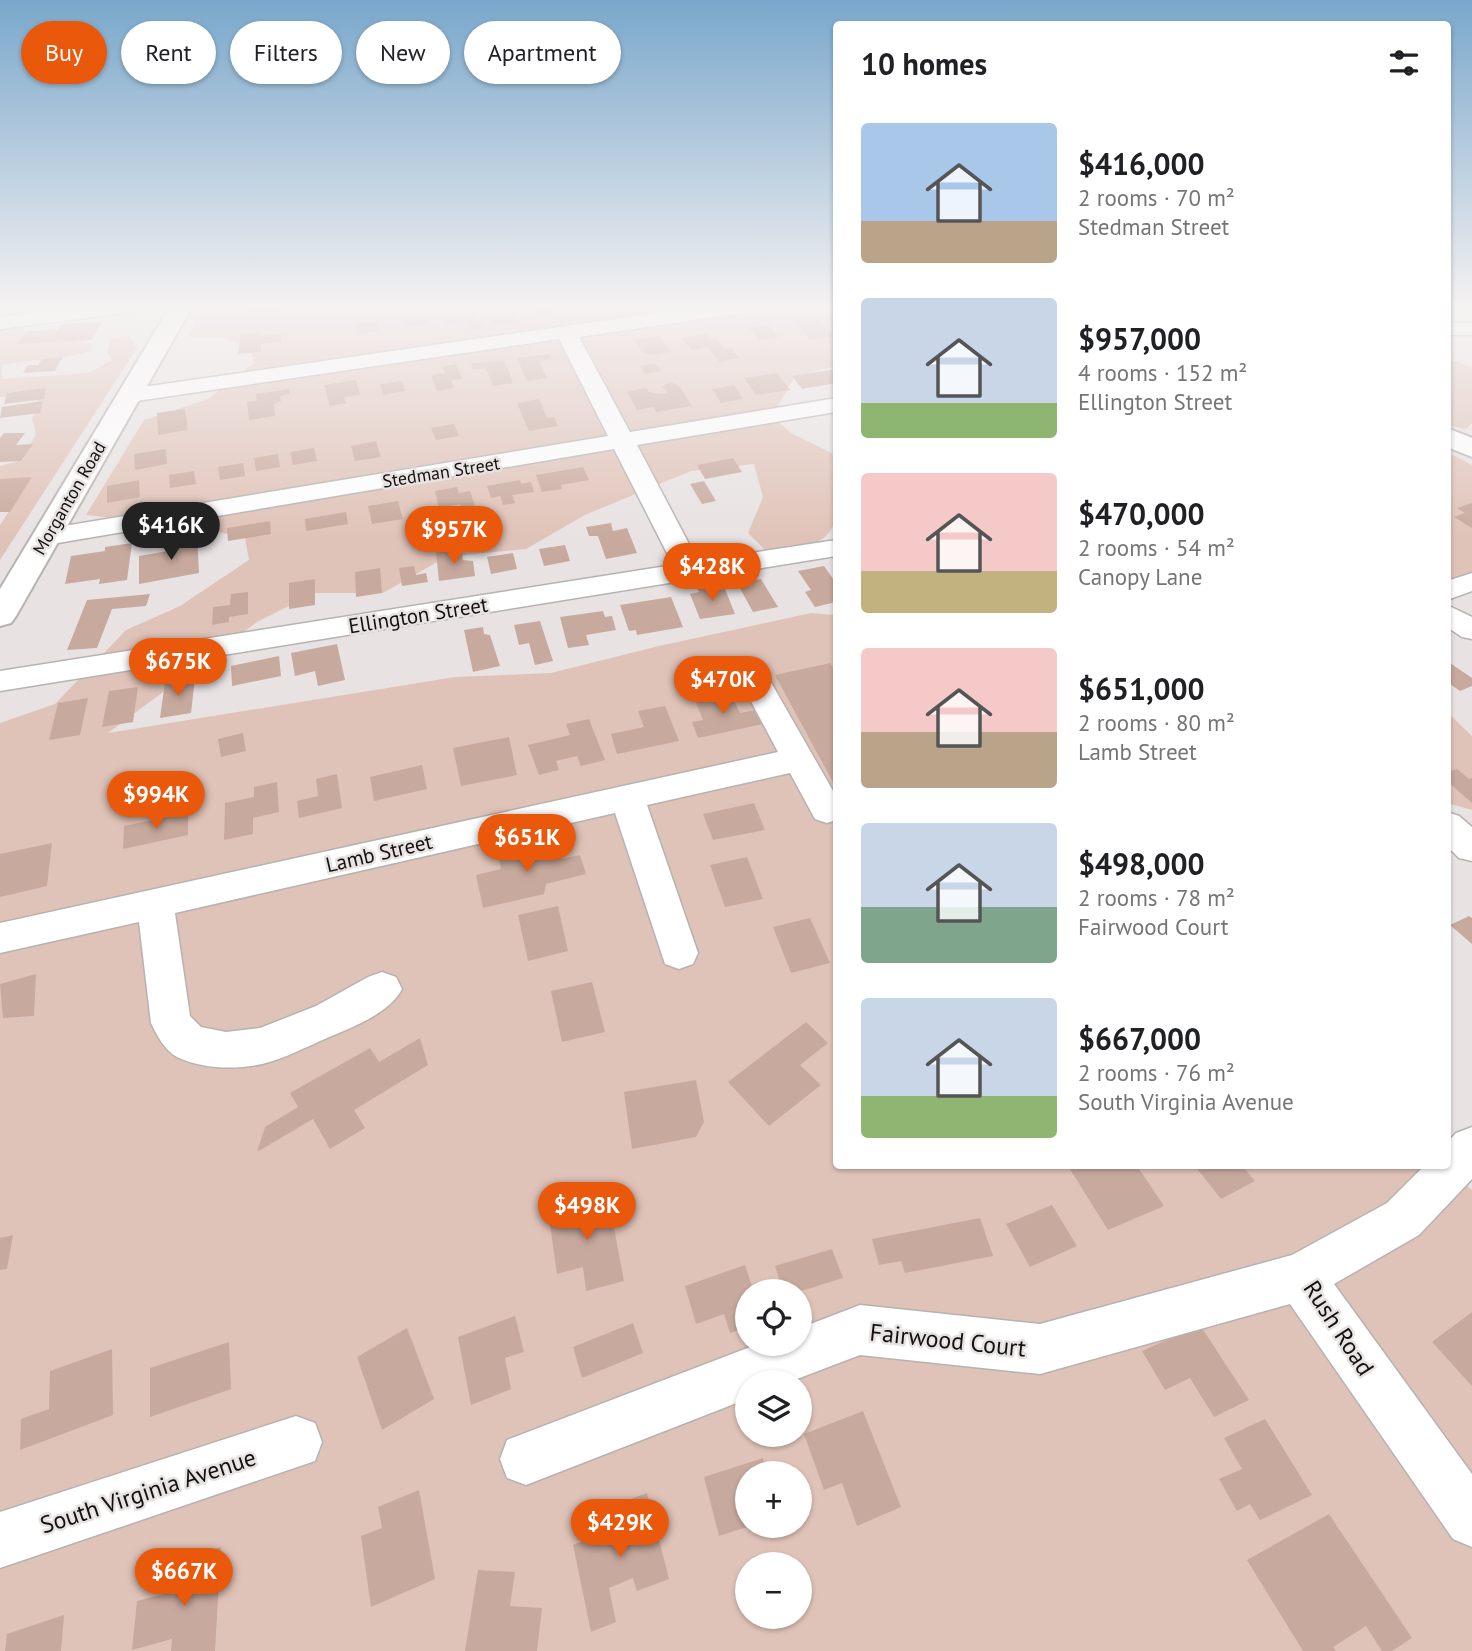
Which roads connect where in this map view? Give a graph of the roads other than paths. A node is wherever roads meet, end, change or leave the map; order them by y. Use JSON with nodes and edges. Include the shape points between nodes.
{"nodes":[{"id":1,"x":136,"y":384,"type":"edge"},
{"id":2,"x":206,"y":384,"type":"edge"},
{"id":3,"x":592,"y":384,"type":"edge"},
{"id":4,"x":130,"y":395,"type":"junction"},
{"id":5,"x":833,"y":406,"type":"edge"},
{"id":6,"x":1451,"y":438,"type":"edge"},
{"id":7,"x":622,"y":442,"type":"junction"},
{"id":8,"x":1472,"y":449,"type":"edge"},
{"id":9,"x":46,"y":537,"type":"junction"},
{"id":10,"x":833,"y":548,"type":"edge"},
{"id":11,"x":690,"y":572,"type":"junction"},
{"id":12,"x":1472,"y":582,"type":"edge"},
{"id":13,"x":1451,"y":590,"type":"edge"},
{"id":14,"x":1,"y":614,"type":"edge"},
{"id":15,"x":1451,"y":617,"type":"edge"},
{"id":16,"x":1472,"y":631,"type":"edge"},
{"id":17,"x":754,"y":679,"type":"dead end"},
{"id":18,"x":0,"y":681,"type":"edge"},
{"id":19,"x":799,"y":759,"type":"junction"},
{"id":20,"x":627,"y":797,"type":"junction"},
{"id":21,"x":827,"y":810,"type":"dead end"},
{"id":22,"x":1451,"y":829,"type":"edge"},
{"id":23,"x":1472,"y":849,"type":"edge"},
{"id":24,"x":155,"y":904,"type":"junction"},
{"id":25,"x":0,"y":939,"type":"edge"},
{"id":26,"x":679,"y":953,"type":"dead end"},
{"id":27,"x":382,"y":989,"type":"dead end"},
{"id":28,"x":1472,"y":1148,"type":"edge"},
{"id":29,"x":1300,"y":1277,"type":"junction"},
{"id":30,"x":296,"y":1443,"type":"dead end"},
{"id":31,"x":526,"y":1459,"type":"dead end"},
{"id":32,"x":1472,"y":1520,"type":"edge"},
{"id":33,"x":0,"y":1540,"type":"edge"}],
"edges":[{"from":1,"to":4,"type":"main road","name":"Morganton Road"},
{"from":2,"to":4,"type":"street"},
{"from":3,"to":7,"type":"street"},
{"from":4,"to":9,"type":"main road","name":"Morganton Road"},
{"from":5,"to":7,"type":"street","name":"Stedman Street"},
{"from":6,"to":8,"type":"main road"},
{"from":7,"to":9,"type":"street","name":"Stedman Street"},
{"from":7,"to":11,"type":"street"},
{"from":9,"to":14,"type":"main road","name":"Morganton Road"},
{"from":10,"to":11,"type":"street","name":"Ellington Street"},
{"from":11,"to":18,"type":"street","name":"Ellington Street"},
{"from":12,"to":13,"type":"street"},
{"from":15,"to":16,"type":"street"},
{"from":17,"to":19,"type":"street"},
{"from":19,"to":20,"type":"street","name":"Lamb Street"},
{"from":19,"to":21,"type":"street"},
{"from":20,"to":24,"type":"street","name":"Lamb Street"},
{"from":20,"to":26,"type":"street"},
{"from":22,"to":23,"type":"street"},
{"from":24,"to":25,"type":"street","name":"Lamb Street"},
{"from":24,"to":27,"type":"street","via":[[171,1023],[190,1043],[226,1050],[262,1046],[330,1018]]},
{"from":28,"to":29,"type":"street","name":"Rush Road","via":[[1403,1219]]},
{"from":29,"to":31,"type":"street","name":"Fairwood Court","via":[[1040,1349],[860,1330]]},
{"from":29,"to":32,"type":"street","name":"Rush Road"},
{"from":30,"to":33,"type":"street","name":"South Virginia Avenue"}]}
